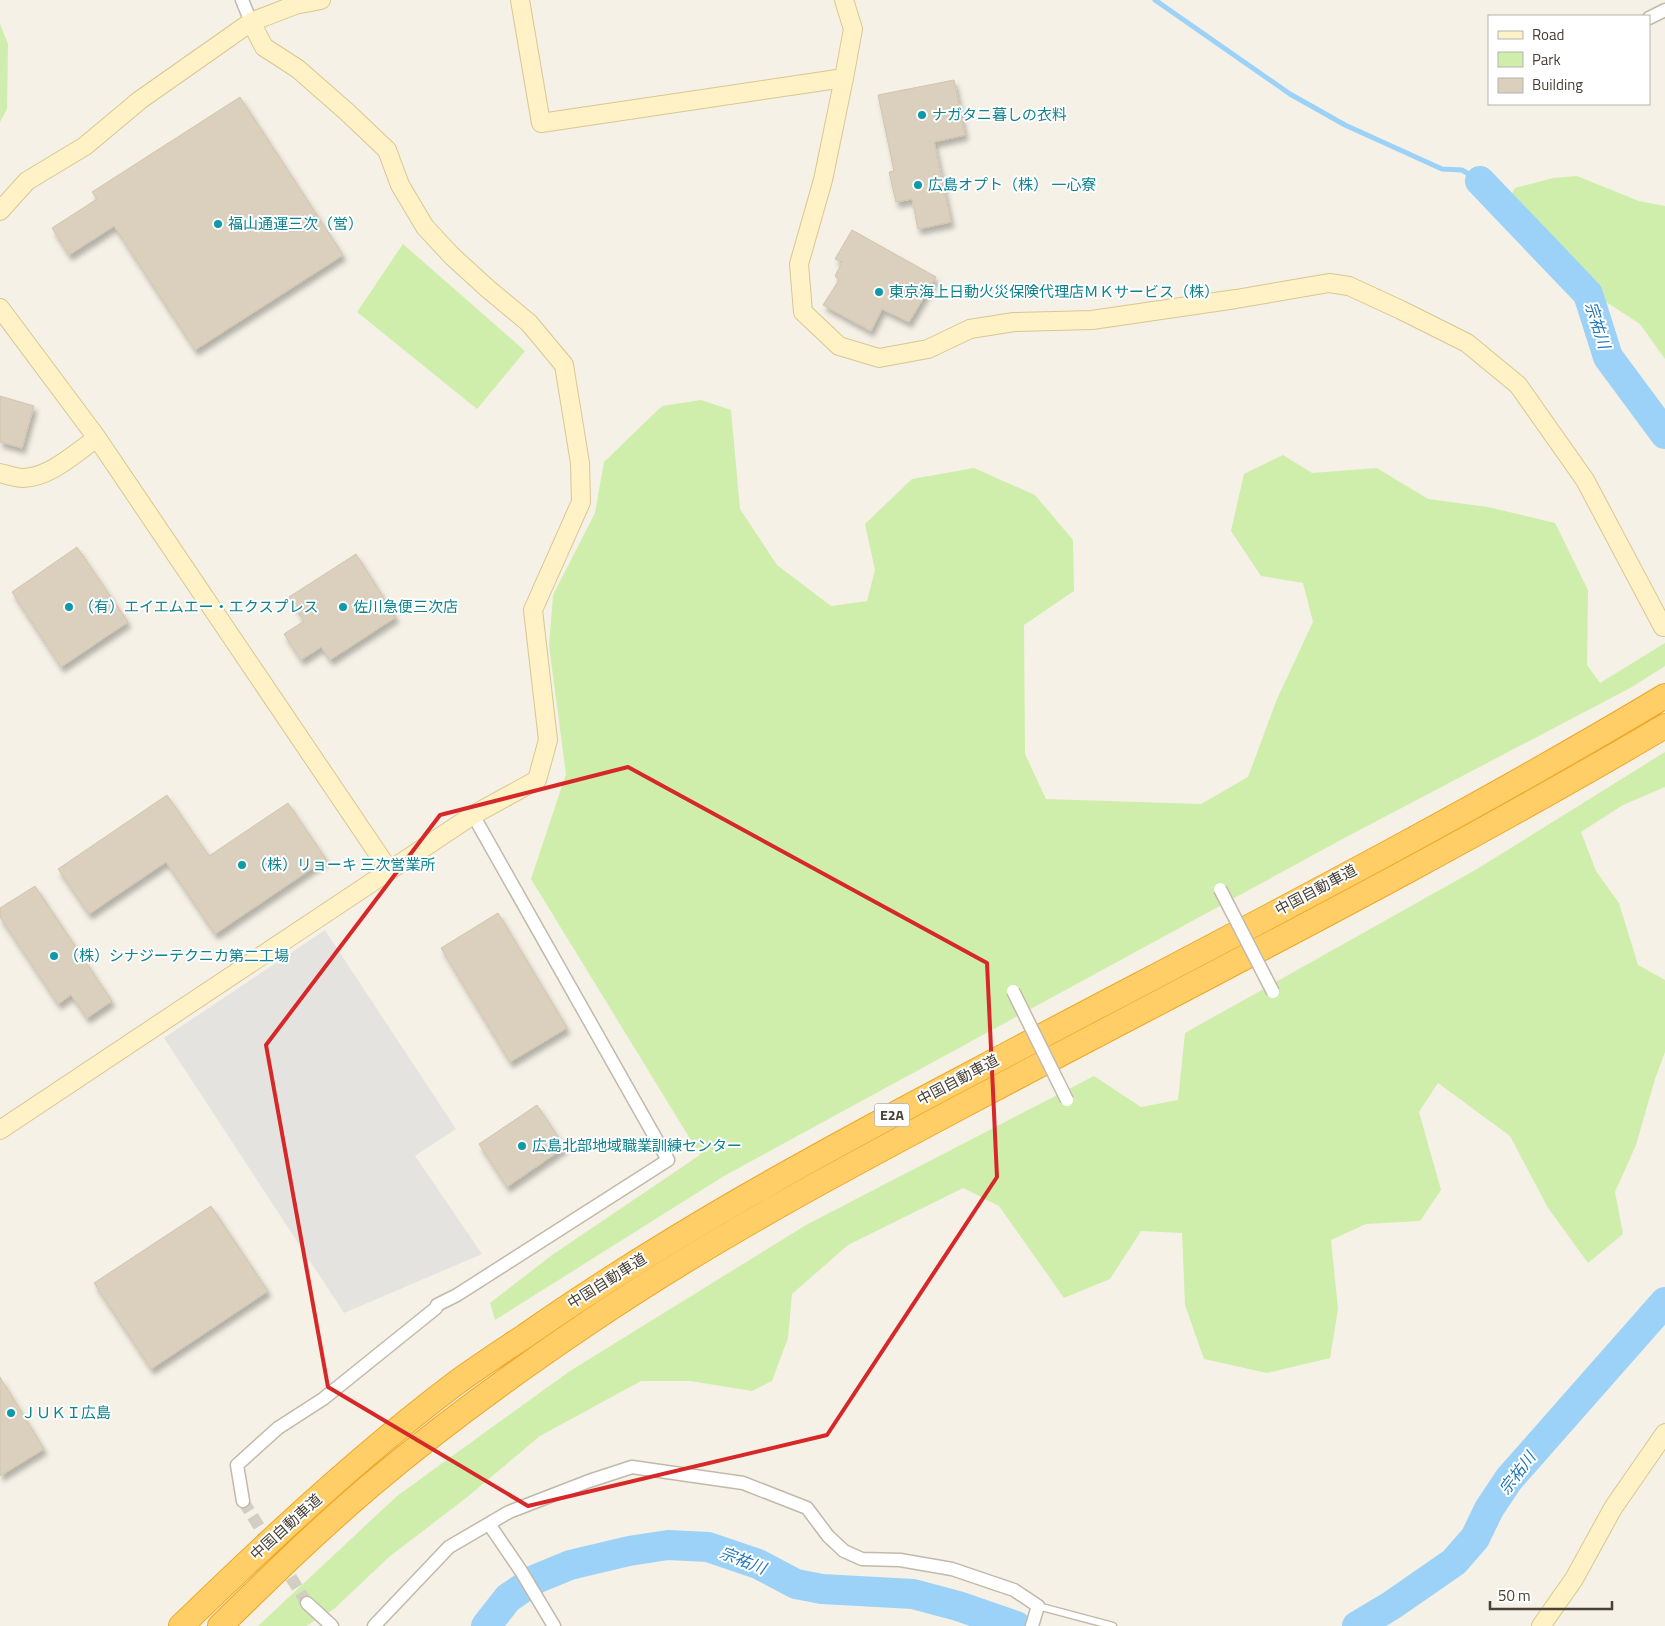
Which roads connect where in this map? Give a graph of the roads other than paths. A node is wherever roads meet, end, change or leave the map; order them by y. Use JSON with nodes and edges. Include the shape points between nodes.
{"nodes":[{"id":1,"x":242,"y":0,"type":"edge"},
{"id":2,"x":321,"y":0,"type":"edge"},
{"id":3,"x":520,"y":0,"type":"edge"},
{"id":4,"x":844,"y":0,"type":"edge"},
{"id":5,"x":1665,"y":10,"type":"edge"},
{"id":6,"x":1650,"y":18,"type":"edge"},
{"id":7,"x":251,"y":22,"type":"junction"},
{"id":8,"x":844,"y":78,"type":"junction"},
{"id":9,"x":0,"y":211,"type":"edge"},
{"id":10,"x":0,"y":308,"type":"edge"},
{"id":11,"x":97,"y":438,"type":"junction"},
{"id":12,"x":0,"y":474,"type":"edge"},
{"id":13,"x":1663,"y":626,"type":"dead end"},
{"id":14,"x":1665,"y":696,"type":"edge"},
{"id":15,"x":1665,"y":726,"type":"edge"},
{"id":16,"x":473,"y":815,"type":"junction"},
{"id":17,"x":389,"y":870,"type":"junction"},
{"id":18,"x":1220,"y":889,"type":"dead end"},
{"id":19,"x":1013,"y":991,"type":"dead end"},
{"id":20,"x":1273,"y":992,"type":"dead end"},
{"id":21,"x":1067,"y":1100,"type":"dead end"},
{"id":22,"x":0,"y":1130,"type":"edge"},
{"id":23,"x":1665,"y":1433,"type":"edge"},
{"id":24,"x":243,"y":1500,"type":"tunnel mouth"},
{"id":25,"x":489,"y":1524,"type":"junction"},
{"id":26,"x":307,"y":1603,"type":"tunnel mouth"},
{"id":27,"x":1035,"y":1615,"type":"edge"},
{"id":28,"x":181,"y":1626,"type":"edge"},
{"id":29,"x":220,"y":1626,"type":"edge"},
{"id":30,"x":332,"y":1626,"type":"edge"},
{"id":31,"x":374,"y":1626,"type":"edge"},
{"id":32,"x":554,"y":1626,"type":"edge"},
{"id":33,"x":1113,"y":1626,"type":"edge"},
{"id":34,"x":1541,"y":1626,"type":"edge"}],
"edges":[{"from":1,"to":7,"type":"street"},
{"from":2,"to":7,"type":"street","via":[[295,5]]},
{"from":3,"to":8,"type":"street","via":[[541,123]]},
{"from":4,"to":8,"type":"street","via":[[853,29]]},
{"from":5,"to":6,"type":"street"},
{"from":7,"to":9,"type":"street","via":[[140,100],[85,146],[26,181]]},
{"from":7,"to":16,"type":"street","via":[[264,47],[298,70],[387,150],[400,185],[425,227],[466,269],[529,323],[564,364],[580,463],[581,502],[533,610],[548,740],[537,780]]},
{"from":8,"to":13,"type":"street","via":[[823,180],[799,264],[803,312],[839,346],[879,358],[928,349],[970,329],[1014,322],[1092,320],[1329,283],[1349,286],[1467,343],[1518,385],[1585,480]]},
{"from":10,"to":11,"type":"street"},
{"from":11,"to":12,"type":"street","via":[[50,471],[22,478]]},
{"from":11,"to":17,"type":"street"},
{"from":14,"to":28,"type":"highway","name":"中国自動車道","number":"E2A","via":[[1441,824],[824,1151],[708,1217],[574,1301],[445,1392],[354,1466]]},
{"from":15,"to":29,"type":"highway","name":"中国自動車道","number":"E2A","via":[[1453,846],[856,1162],[718,1240],[592,1320],[468,1408],[370,1486]]},
{"from":16,"to":17,"type":"street"},
{"from":16,"to":24,"type":"street","via":[[668,1160],[437,1305],[323,1399],[278,1428],[236,1465]]},
{"from":17,"to":22,"type":"street"},
{"from":18,"to":20,"type":"street","bridge":true},
{"from":19,"to":21,"type":"street","bridge":true},
{"from":23,"to":34,"type":"street","via":[[1613,1508],[1574,1579]]},
{"from":25,"to":27,"type":"street","via":[[509,1512],[632,1468],[743,1483],[807,1508],[844,1551],[862,1559],[900,1560],[952,1569],[1014,1590]]},
{"from":25,"to":31,"type":"street","via":[[450,1547]]},
{"from":25,"to":32,"type":"street"},
{"from":26,"to":30,"type":"street"},
{"from":27,"to":33,"type":"lane"}]}
